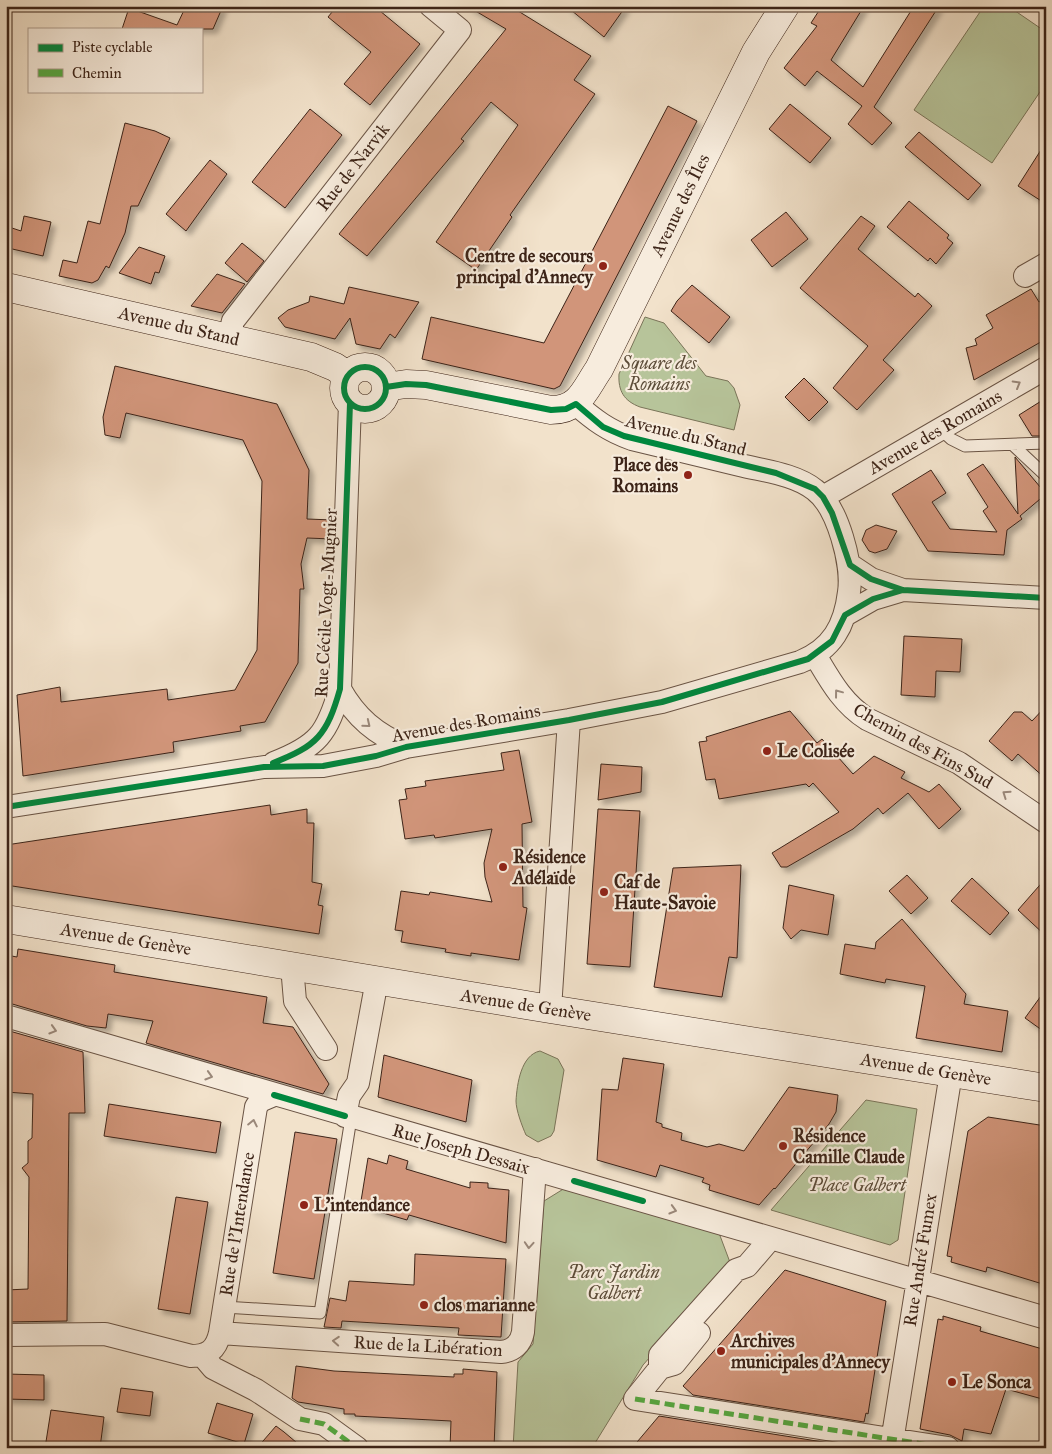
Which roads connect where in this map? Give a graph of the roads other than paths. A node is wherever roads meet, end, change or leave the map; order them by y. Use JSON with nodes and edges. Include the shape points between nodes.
{"nodes":[{"id":1,"x":431,"y":6,"type":"edge"},
{"id":2,"x":785,"y":6,"type":"edge"},
{"id":3,"x":1046,"y":264,"type":"edge"},
{"id":4,"x":1025,"y":276,"type":"dead end"},
{"id":5,"x":6,"y":287,"type":"edge"},
{"id":6,"x":230,"y":337,"type":"junction"},
{"id":7,"x":1046,"y":368,"type":"edge"},
{"id":8,"x":349,"y":390,"type":"junction"},
{"id":9,"x":576,"y":404,"type":"junction"},
{"id":10,"x":940,"y":429,"type":"junction"},
{"id":11,"x":1046,"y":443,"type":"edge"},
{"id":12,"x":1014,"y":446,"type":"junction"},
{"id":13,"x":1046,"y":476,"type":"edge"},
{"id":14,"x":823,"y":497,"type":"junction"},
{"id":15,"x":850,"y":565,"type":"junction"},
{"id":16,"x":903,"y":590,"type":"junction"},
{"id":17,"x":1046,"y":598,"type":"edge"},
{"id":18,"x":845,"y":615,"type":"junction"},
{"id":19,"x":815,"y":655,"type":"junction"},
{"id":20,"x":340,"y":690,"type":"junction"},
{"id":21,"x":569,"y":720,"type":"junction"},
{"id":22,"x":406,"y":747,"type":"junction"},
{"id":23,"x":264,"y":767,"type":"junction"},
{"id":24,"x":6,"y":806,"type":"edge"},
{"id":25,"x":1046,"y":822,"type":"edge"},
{"id":26,"x":6,"y":919,"type":"edge"},
{"id":27,"x":292,"y":966,"type":"junction"},
{"id":28,"x":370,"y":979,"type":"junction"},
{"id":29,"x":550,"y":1009,"type":"junction"},
{"id":30,"x":6,"y":1016,"type":"edge"},
{"id":31,"x":326,"y":1050,"type":"dead end"},
{"id":32,"x":951,"y":1073,"type":"junction"},
{"id":33,"x":1046,"y":1088,"type":"edge"},
{"id":34,"x":274,"y":1095,"type":"junction"},
{"id":35,"x":348,"y":1110,"type":"junction"},
{"id":36,"x":534,"y":1169,"type":"junction"},
{"id":37,"x":770,"y":1238,"type":"junction"},
{"id":38,"x":916,"y":1282,"type":"junction"},
{"id":39,"x":224,"y":1307,"type":"junction"},
{"id":40,"x":1046,"y":1318,"type":"edge"},
{"id":41,"x":220,"y":1333,"type":"junction"},
{"id":42,"x":6,"y":1335,"type":"edge"},
{"id":43,"x":202,"y":1355,"type":"junction"},
{"id":44,"x":892,"y":1443,"type":"edge"},
{"id":45,"x":357,"y":1448,"type":"edge"},
{"id":46,"x":948,"y":1448,"type":"edge"}],
"edges":[{"from":1,"to":6,"type":"street","name":"Rue de Narvik","via":[[460,30],[237,316]]},
{"from":2,"to":9,"type":"street","name":"Avenue des Îles","via":[[756,52],[599,369]]},
{"from":3,"to":4,"type":"street"},
{"from":5,"to":6,"type":"street","name":"Avenue du Stand"},
{"from":6,"to":8,"type":"street","name":"Avenue du Stand","via":[[311,357],[335,367]]},
{"from":10,"to":7,"type":"street","name":"Avenue des Romains","one_way":true},
{"from":8,"to":9,"type":"street","via":[[359,368],[372,369],[382,377],[386,387],[426,385],[551,410],[566,409]]},
{"from":8,"to":20,"type":"street","name":"Rue Cécile Vogt-Mugnier"},
{"from":9,"to":14,"type":"street","name":"Avenue du Stand","via":[[613,432],[776,474],[806,484]]},
{"from":10,"to":12,"type":"lane","via":[[965,446]]},
{"from":10,"to":14,"type":"street","name":"Avenue des Romains"},
{"from":11,"to":12,"type":"lane"},
{"from":12,"to":13,"type":"lane"},
{"from":14,"to":15,"type":"street","name":"Avenue du Stand"},
{"from":15,"to":16,"type":"street","via":[[871,579]]},
{"from":15,"to":18,"type":"street","name":"Avenue des Romains"},
{"from":16,"to":17,"type":"street"},
{"from":16,"to":18,"type":"street","via":[[873,599]]},
{"from":18,"to":19,"type":"street","name":"Avenue des Romains","via":[[832,642]]},
{"from":19,"to":21,"type":"street","name":"Avenue des Romains","via":[[662,702]]},
{"from":25,"to":19,"type":"street","name":"Chemin des Fins Sud","one_way":true,"via":[[959,763],[854,710],[836,691]]},
{"from":20,"to":22,"type":"street","name":"Rue Cécile Vogt-Mugnier","one_way":true,"via":[[365,723]]},
{"from":20,"to":23,"type":"street","name":"Rue Cécile Vogt-Mugnier","via":[[332,717],[315,741],[299,753]]},
{"from":21,"to":22,"type":"street","name":"Avenue des Romains"},
{"from":21,"to":29,"type":"street"},
{"from":22,"to":23,"type":"street","name":"Avenue des Romains","via":[[323,766]]},
{"from":23,"to":24,"type":"street","name":"Avenue des Romains"},
{"from":26,"to":27,"type":"street","name":"Avenue de Genève"},
{"from":27,"to":28,"type":"street","name":"Avenue de Genève"},
{"from":27,"to":31,"type":"street","via":[[295,1001]]},
{"from":28,"to":29,"type":"street","name":"Avenue de Genève"},
{"from":28,"to":35,"type":"street","via":[[358,1083]]},
{"from":29,"to":32,"type":"street","name":"Avenue de Genève"},
{"from":30,"to":34,"type":"street","name":"Rue Joseph Dessaix","one_way":true},
{"from":32,"to":33,"type":"street","name":"Avenue de Genève"},
{"from":32,"to":38,"type":"street","name":"Rue André Fumex"},
{"from":34,"to":35,"type":"street","name":"Rue Joseph Dessaix"},
{"from":39,"to":34,"type":"street","name":"Rue de l'Intendance","one_way":true,"via":[[256,1107],[260,1101]]},
{"from":35,"to":36,"type":"street","name":"Rue Joseph Dessaix"},
{"from":35,"to":39,"type":"lane","via":[[320,1314]]},
{"from":36,"to":37,"type":"street","name":"Rue Joseph Dessaix","one_way":true},
{"from":36,"to":41,"type":"street","name":"Rue de la Libération","one_way":true,"via":[[522,1332],[512,1350],[501,1352]]},
{"from":37,"to":38,"type":"street","name":"Rue Joseph Dessaix"},
{"from":37,"to":44,"type":"street","via":[[747,1266],[736,1270],[660,1355],[660,1368],[636,1399]]},
{"from":38,"to":40,"type":"street","name":"Rue Joseph Dessaix"},
{"from":38,"to":44,"type":"street","name":"Rue André Fumex"},
{"from":39,"to":41,"type":"street","name":"Rue de l'Intendance"},
{"from":41,"to":43,"type":"street","name":"Rue de l'Intendance","via":[[214,1349]]},
{"from":42,"to":43,"type":"street","via":[[104,1334],[191,1356]]},
{"from":43,"to":45,"type":"street","via":[[213,1368],[256,1390],[300,1419],[324,1424]]},
{"from":44,"to":46,"type":"street"}]}
